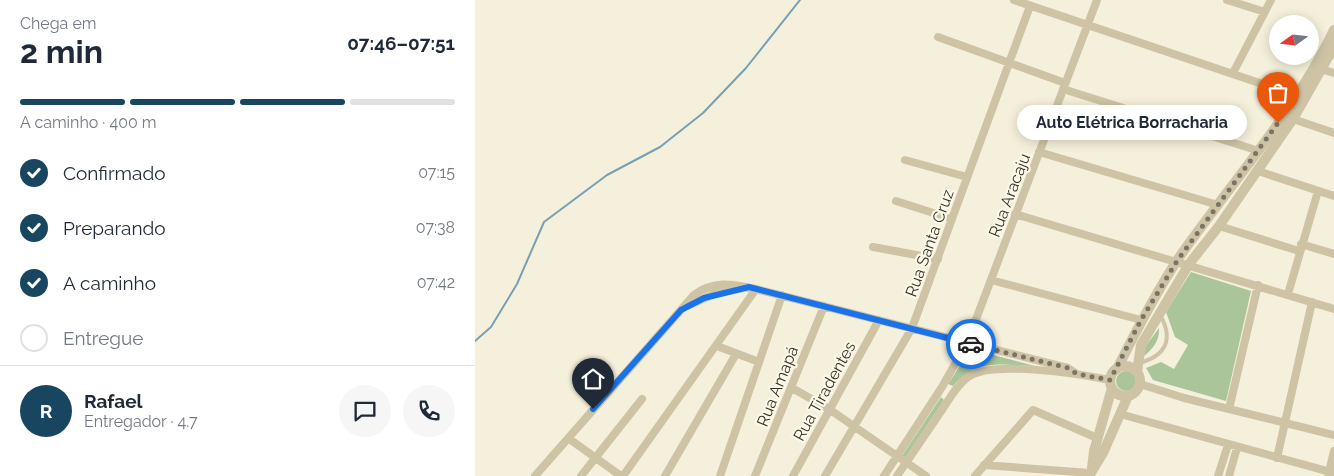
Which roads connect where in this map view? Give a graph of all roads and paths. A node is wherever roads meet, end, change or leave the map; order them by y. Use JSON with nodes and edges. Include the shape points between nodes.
{"nodes":[{"id":1,"x":1014,"y":0,"type":"edge"},
{"id":2,"x":1097,"y":0,"type":"edge"},
{"id":3,"x":1227,"y":0,"type":"edge"},
{"id":4,"x":1271,"y":0,"type":"edge"},
{"id":5,"x":1030,"y":6,"type":"junction"},
{"id":6,"x":1265,"y":12,"type":"junction"},
{"id":7,"x":1087,"y":26,"type":"junction"},
{"id":8,"x":1334,"y":30,"type":"edge"},
{"id":9,"x":938,"y":37,"type":"dead end"},
{"id":10,"x":1334,"y":47,"type":"edge"},
{"id":11,"x":1009,"y":63,"type":"junction"},
{"id":12,"x":1319,"y":68,"type":"junction"},
{"id":13,"x":1233,"y":73,"type":"junction"},
{"id":14,"x":1334,"y":73,"type":"edge"},
{"id":15,"x":1064,"y":86,"type":"junction"},
{"id":16,"x":1301,"y":97,"type":"junction"},
{"id":17,"x":1293,"y":120,"type":"junction"},
{"id":18,"x":1334,"y":133,"type":"edge"},
{"id":19,"x":1259,"y":151,"type":"junction"},
{"id":20,"x":1039,"y":152,"type":"junction"},
{"id":21,"x":905,"y":160,"type":"dead end"},
{"id":22,"x":1258,"y":171,"type":"junction"},
{"id":23,"x":967,"y":177,"type":"junction"},
{"id":24,"x":1318,"y":191,"type":"junction"},
{"id":25,"x":1334,"y":196,"type":"edge"},
{"id":26,"x":896,"y":201,"type":"dead end"},
{"id":27,"x":1218,"y":205,"type":"junction"},
{"id":28,"x":1015,"y":214,"type":"junction"},
{"id":29,"x":952,"y":219,"type":"junction"},
{"id":30,"x":1219,"y":226,"type":"junction"},
{"id":31,"x":873,"y":247,"type":"dead end"},
{"id":32,"x":1300,"y":247,"type":"junction"},
{"id":33,"x":1334,"y":254,"type":"edge"},
{"id":34,"x":938,"y":259,"type":"junction"},
{"id":35,"x":1177,"y":261,"type":"junction"},
{"id":36,"x":1189,"y":264,"type":"junction"},
{"id":37,"x":991,"y":280,"type":"junction"},
{"id":38,"x":1258,"y":285,"type":"junction"},
{"id":39,"x":752,"y":288,"type":"junction"},
{"id":40,"x":1288,"y":294,"type":"junction"},
{"id":41,"x":782,"y":295,"type":"junction"},
{"id":42,"x":1312,"y":302,"type":"junction"},
{"id":43,"x":824,"y":306,"type":"junction"},
{"id":44,"x":1334,"y":309,"type":"edge"},
{"id":45,"x":1159,"y":313,"type":"junction"},
{"id":46,"x":879,"y":320,"type":"junction"},
{"id":47,"x":1141,"y":320,"type":"junction"},
{"id":48,"x":912,"y":328,"type":"junction"},
{"id":49,"x":967,"y":343,"type":"junction"},
{"id":50,"x":717,"y":346,"type":"junction"},
{"id":51,"x":736,"y":354,"type":"junction"},
{"id":52,"x":759,"y":362,"type":"junction"},
{"id":53,"x":1138,"y":368,"type":"junction"},
{"id":54,"x":1117,"y":369,"type":"junction"},
{"id":55,"x":1077,"y":374,"type":"junction"},
{"id":56,"x":1111,"y":384,"type":"junction"},
{"id":57,"x":1140,"y":384,"type":"junction"},
{"id":58,"x":942,"y":387,"type":"junction"},
{"id":59,"x":792,"y":388,"type":"junction"},
{"id":60,"x":953,"y":394,"type":"junction"},
{"id":61,"x":1128,"y":396,"type":"junction"},
{"id":62,"x":642,"y":399,"type":"dead end"},
{"id":63,"x":829,"y":409,"type":"junction"},
{"id":64,"x":1229,"y":409,"type":"junction"},
{"id":65,"x":1120,"y":414,"type":"junction"},
{"id":66,"x":1285,"y":423,"type":"junction"},
{"id":67,"x":855,"y":426,"type":"junction"},
{"id":68,"x":1334,"y":435,"type":"edge"},
{"id":69,"x":568,"y":438,"type":"junction"},
{"id":70,"x":1097,"y":438,"type":"junction"},
{"id":71,"x":1228,"y":445,"type":"junction"},
{"id":72,"x":1237,"y":448,"type":"junction"},
{"id":73,"x":1334,"y":451,"type":"edge"},
{"id":74,"x":896,"y":456,"type":"junction"},
{"id":75,"x":596,"y":458,"type":"junction"},
{"id":76,"x":1277,"y":458,"type":"junction"},
{"id":77,"x":906,"y":463,"type":"junction"},
{"id":78,"x":984,"y":465,"type":"junction"},
{"id":79,"x":1090,"y":473,"type":"edge"},
{"id":80,"x":1330,"y":474,"type":"edge"},
{"id":81,"x":535,"y":476,"type":"edge"},
{"id":82,"x":581,"y":476,"type":"edge"},
{"id":83,"x":622,"y":476,"type":"edge"},
{"id":84,"x":665,"y":476,"type":"edge"},
{"id":85,"x":720,"y":476,"type":"edge"},
{"id":86,"x":755,"y":476,"type":"edge"},
{"id":87,"x":793,"y":476,"type":"edge"},
{"id":88,"x":825,"y":476,"type":"edge"},
{"id":89,"x":884,"y":476,"type":"edge"},
{"id":90,"x":897,"y":476,"type":"edge"},
{"id":91,"x":926,"y":476,"type":"edge"},
{"id":92,"x":975,"y":476,"type":"edge"},
{"id":93,"x":1218,"y":476,"type":"edge"},
{"id":94,"x":1229,"y":476,"type":"edge"}],
"edges":[{"from":1,"to":5,"type":"street"},
{"from":2,"to":7,"type":"street","name":"Rua Aracaju"},
{"from":3,"to":6,"type":"street"},
{"from":4,"to":6,"type":"street"},
{"from":5,"to":7,"type":"street"},
{"from":5,"to":11,"type":"street","name":"Rua Santa Cruz"},
{"from":6,"to":13,"type":"street"},
{"from":7,"to":13,"type":"street"},
{"from":7,"to":15,"type":"street","name":"Rua Aracaju"},
{"from":8,"to":12,"type":"street"},
{"from":9,"to":11,"type":"street"},
{"from":10,"to":12,"type":"street"},
{"from":11,"to":15,"type":"street"},
{"from":11,"to":23,"type":"street","name":"Rua Santa Cruz"},
{"from":12,"to":14,"type":"street"},
{"from":12,"to":16,"type":"street"},
{"from":13,"to":16,"type":"street"},
{"from":15,"to":19,"type":"street"},
{"from":15,"to":20,"type":"street","name":"Rua Aracaju"},
{"from":16,"to":17,"type":"street"},
{"from":16,"to":19,"type":"street"},
{"from":17,"to":18,"type":"street"},
{"from":17,"to":22,"type":"street"},
{"from":19,"to":27,"type":"street"},
{"from":20,"to":27,"type":"street"},
{"from":20,"to":28,"type":"street","name":"Rua Aracaju"},
{"from":21,"to":23,"type":"street"},
{"from":22,"to":24,"type":"street"},
{"from":22,"to":30,"type":"street"},
{"from":23,"to":29,"type":"street","name":"Rua Santa Cruz"},
{"from":24,"to":25,"type":"street"},
{"from":24,"to":32,"type":"street"},
{"from":26,"to":29,"type":"street"},
{"from":27,"to":35,"type":"street"},
{"from":28,"to":35,"type":"street"},
{"from":28,"to":37,"type":"street","name":"Rua Aracaju"},
{"from":29,"to":34,"type":"street","name":"Rua Santa Cruz"},
{"from":30,"to":32,"type":"street"},
{"from":30,"to":36,"type":"street"},
{"from":31,"to":34,"type":"street"},
{"from":32,"to":33,"type":"street"},
{"from":32,"to":40,"type":"street"},
{"from":34,"to":48,"type":"street","name":"Rua Santa Cruz"},
{"from":35,"to":36,"type":"street"},
{"from":35,"to":47,"type":"street"},
{"from":36,"to":38,"type":"street"},
{"from":36,"to":45,"type":"street"},
{"from":37,"to":47,"type":"street"},
{"from":37,"to":49,"type":"street","name":"Rua Aracaju"},
{"from":38,"to":40,"type":"street"},
{"from":38,"to":64,"type":"street"},
{"from":39,"to":41,"type":"street"},
{"from":39,"to":50,"type":"street"},
{"from":39,"to":69,"type":"street","via":[[734,284],[710,285],[693,295]]},
{"from":40,"to":42,"type":"street"},
{"from":41,"to":43,"type":"street"},
{"from":41,"to":52,"type":"street"},
{"from":42,"to":44,"type":"street"},
{"from":42,"to":66,"type":"street"},
{"from":43,"to":46,"type":"street"},
{"from":43,"to":59,"type":"street","name":"Rua Amapá"},
{"from":45,"to":53,"type":"street","via":[[1141,345]]},
{"from":45,"to":53,"type":"lane","via":[[1167,326],[1166,342],[1156,356]]},
{"from":46,"to":48,"type":"street"},
{"from":46,"to":63,"type":"street","name":"Rua Tiradentes"},
{"from":47,"to":54,"type":"street"},
{"from":48,"to":49,"type":"street"},
{"from":48,"to":67,"type":"street","name":"Rua Santa Cruz"},
{"from":49,"to":55,"type":"street","via":[[1068,368]]},
{"from":49,"to":58,"type":"street","name":"Rua Aracaju"},
{"from":50,"to":51,"type":"street"},
{"from":50,"to":83,"type":"street"},
{"from":51,"to":52,"type":"street"},
{"from":51,"to":84,"type":"street"},
{"from":52,"to":85,"type":"street"},
{"from":53,"to":54,"type":"street"},
{"from":53,"to":57,"type":"street"},
{"from":54,"to":56,"type":"street"},
{"from":55,"to":56,"type":"street"},
{"from":55,"to":60,"type":"street","via":[[1021,369],[983,371],[969,376]]},
{"from":56,"to":61,"type":"street","via":[[1119,395]]},
{"from":56,"to":70,"type":"street"},
{"from":57,"to":61,"type":"street","via":[[1137,391]]},
{"from":57,"to":64,"type":"street"},
{"from":58,"to":60,"type":"street"},
{"from":58,"to":74,"type":"street","name":"Rua Aracaju"},
{"from":59,"to":63,"type":"street"},
{"from":59,"to":86,"type":"street","name":"Rua Amapá"},
{"from":60,"to":77,"type":"street"},
{"from":61,"to":65,"type":"street"},
{"from":62,"to":75,"type":"street"},
{"from":63,"to":67,"type":"street"},
{"from":63,"to":87,"type":"street","name":"Rua Tiradentes"},
{"from":64,"to":66,"type":"street"},
{"from":65,"to":71,"type":"street"},
{"from":65,"to":79,"type":"street","via":[[1103,453]]},
{"from":66,"to":68,"type":"street"},
{"from":66,"to":76,"type":"street"},
{"from":67,"to":74,"type":"street"},
{"from":67,"to":88,"type":"street","name":"Rua Santa Cruz"},
{"from":69,"to":75,"type":"street"},
{"from":69,"to":81,"type":"street"},
{"from":70,"to":78,"type":"street","via":[[1033,410]]},
{"from":70,"to":79,"type":"street"},
{"from":71,"to":72,"type":"street"},
{"from":71,"to":93,"type":"street"},
{"from":72,"to":76,"type":"street"},
{"from":72,"to":94,"type":"street"},
{"from":73,"to":80,"type":"street"},
{"from":74,"to":77,"type":"street"},
{"from":74,"to":89,"type":"street","name":"Rua Aracaju"},
{"from":75,"to":82,"type":"street"},
{"from":75,"to":83,"type":"street"},
{"from":76,"to":80,"type":"street"},
{"from":77,"to":90,"type":"street"},
{"from":77,"to":91,"type":"street"},
{"from":78,"to":79,"type":"street"},
{"from":78,"to":92,"type":"street"}]}
